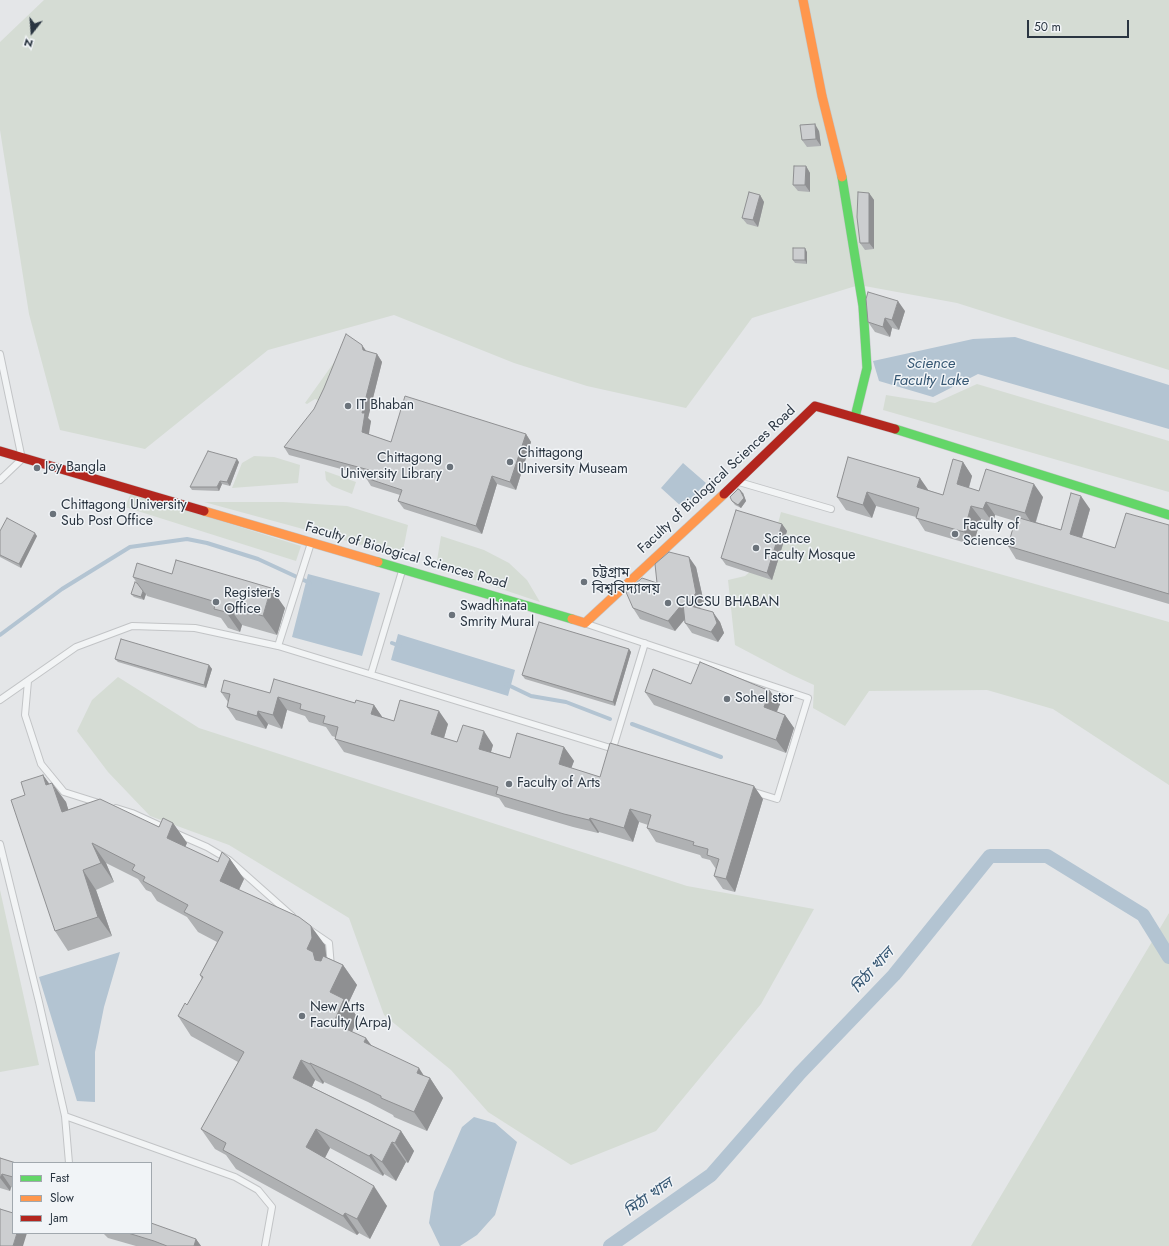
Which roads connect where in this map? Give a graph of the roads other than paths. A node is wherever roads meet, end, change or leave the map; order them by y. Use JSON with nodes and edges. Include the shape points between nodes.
{"nodes":[{"id":1,"x":803,"y":0,"type":"edge"},
{"id":2,"x":0,"y":354,"type":"edge"},
{"id":3,"x":855,"y":417,"type":"junction"},
{"id":4,"x":0,"y":451,"type":"edge"},
{"id":5,"x":22,"y":459,"type":"junction"},
{"id":6,"x":0,"y":480,"type":"edge"},
{"id":7,"x":737,"y":482,"type":"junction"},
{"id":8,"x":831,"y":509,"type":"dead end"},
{"id":9,"x":1169,"y":515,"type":"edge"},
{"id":10,"x":311,"y":543,"type":"junction"},
{"id":11,"x":402,"y":570,"type":"junction"},
{"id":12,"x":585,"y":623,"type":"junction"},
{"id":13,"x":645,"y":643,"type":"junction"},
{"id":14,"x":278,"y":646,"type":"junction"},
{"id":15,"x":371,"y":674,"type":"junction"},
{"id":16,"x":28,"y":680,"type":"junction"},
{"id":17,"x":0,"y":700,"type":"edge"},
{"id":18,"x":613,"y":748,"type":"junction"},
{"id":19,"x":628,"y":753,"type":"edge"},
{"id":20,"x":747,"y":790,"type":"edge"},
{"id":21,"x":0,"y":844,"type":"edge"},
{"id":22,"x":295,"y":918,"type":"edge"},
{"id":23,"x":306,"y":927,"type":"edge"},
{"id":24,"x":332,"y":977,"type":"edge"},
{"id":25,"x":65,"y":1116,"type":"junction"},
{"id":26,"x":69,"y":1162,"type":"edge"},
{"id":27,"x":265,"y":1246,"type":"edge"}],
"edges":[{"from":1,"to":3,"type":"street","via":[[840,171],[863,306],[867,368]]},
{"from":2,"to":5,"type":"lane"},
{"from":3,"to":7,"type":"street","name":"Faculty of Biological Sciences Road","via":[[815,406]]},
{"from":3,"to":9,"type":"street","name":"Faculty of Biological Sciences Road"},
{"from":4,"to":5,"type":"street","name":"Faculty of Biological Sciences Road"},
{"from":5,"to":6,"type":"lane"},
{"from":5,"to":10,"type":"street","name":"Faculty of Biological Sciences Road"},
{"from":7,"to":8,"type":"lane"},
{"from":7,"to":12,"type":"street","name":"Faculty of Biological Sciences Road"},
{"from":10,"to":11,"type":"street","name":"Faculty of Biological Sciences Road"},
{"from":10,"to":14,"type":"lane"},
{"from":11,"to":12,"type":"street","name":"Faculty of Biological Sciences Road"},
{"from":11,"to":15,"type":"lane"},
{"from":12,"to":13,"type":"lane"},
{"from":13,"to":18,"type":"lane"},
{"from":13,"to":20,"type":"lane","via":[[808,698],[777,799]]},
{"from":14,"to":15,"type":"lane"},
{"from":14,"to":16,"type":"lane","via":[[194,628],[132,626],[76,647]]},
{"from":15,"to":18,"type":"lane"},
{"from":16,"to":17,"type":"lane"},
{"from":16,"to":22,"type":"lane","via":[[25,715],[27,722],[41,764],[64,792],[132,813],[207,847],[229,860]]},
{"from":18,"to":19,"type":"lane"},
{"from":21,"to":25,"type":"lane"},
{"from":23,"to":24,"type":"lane","via":[[329,943]]},
{"from":25,"to":26,"type":"lane"},
{"from":25,"to":27,"type":"lane","via":[[235,1177],[258,1190],[272,1207]]}]}
